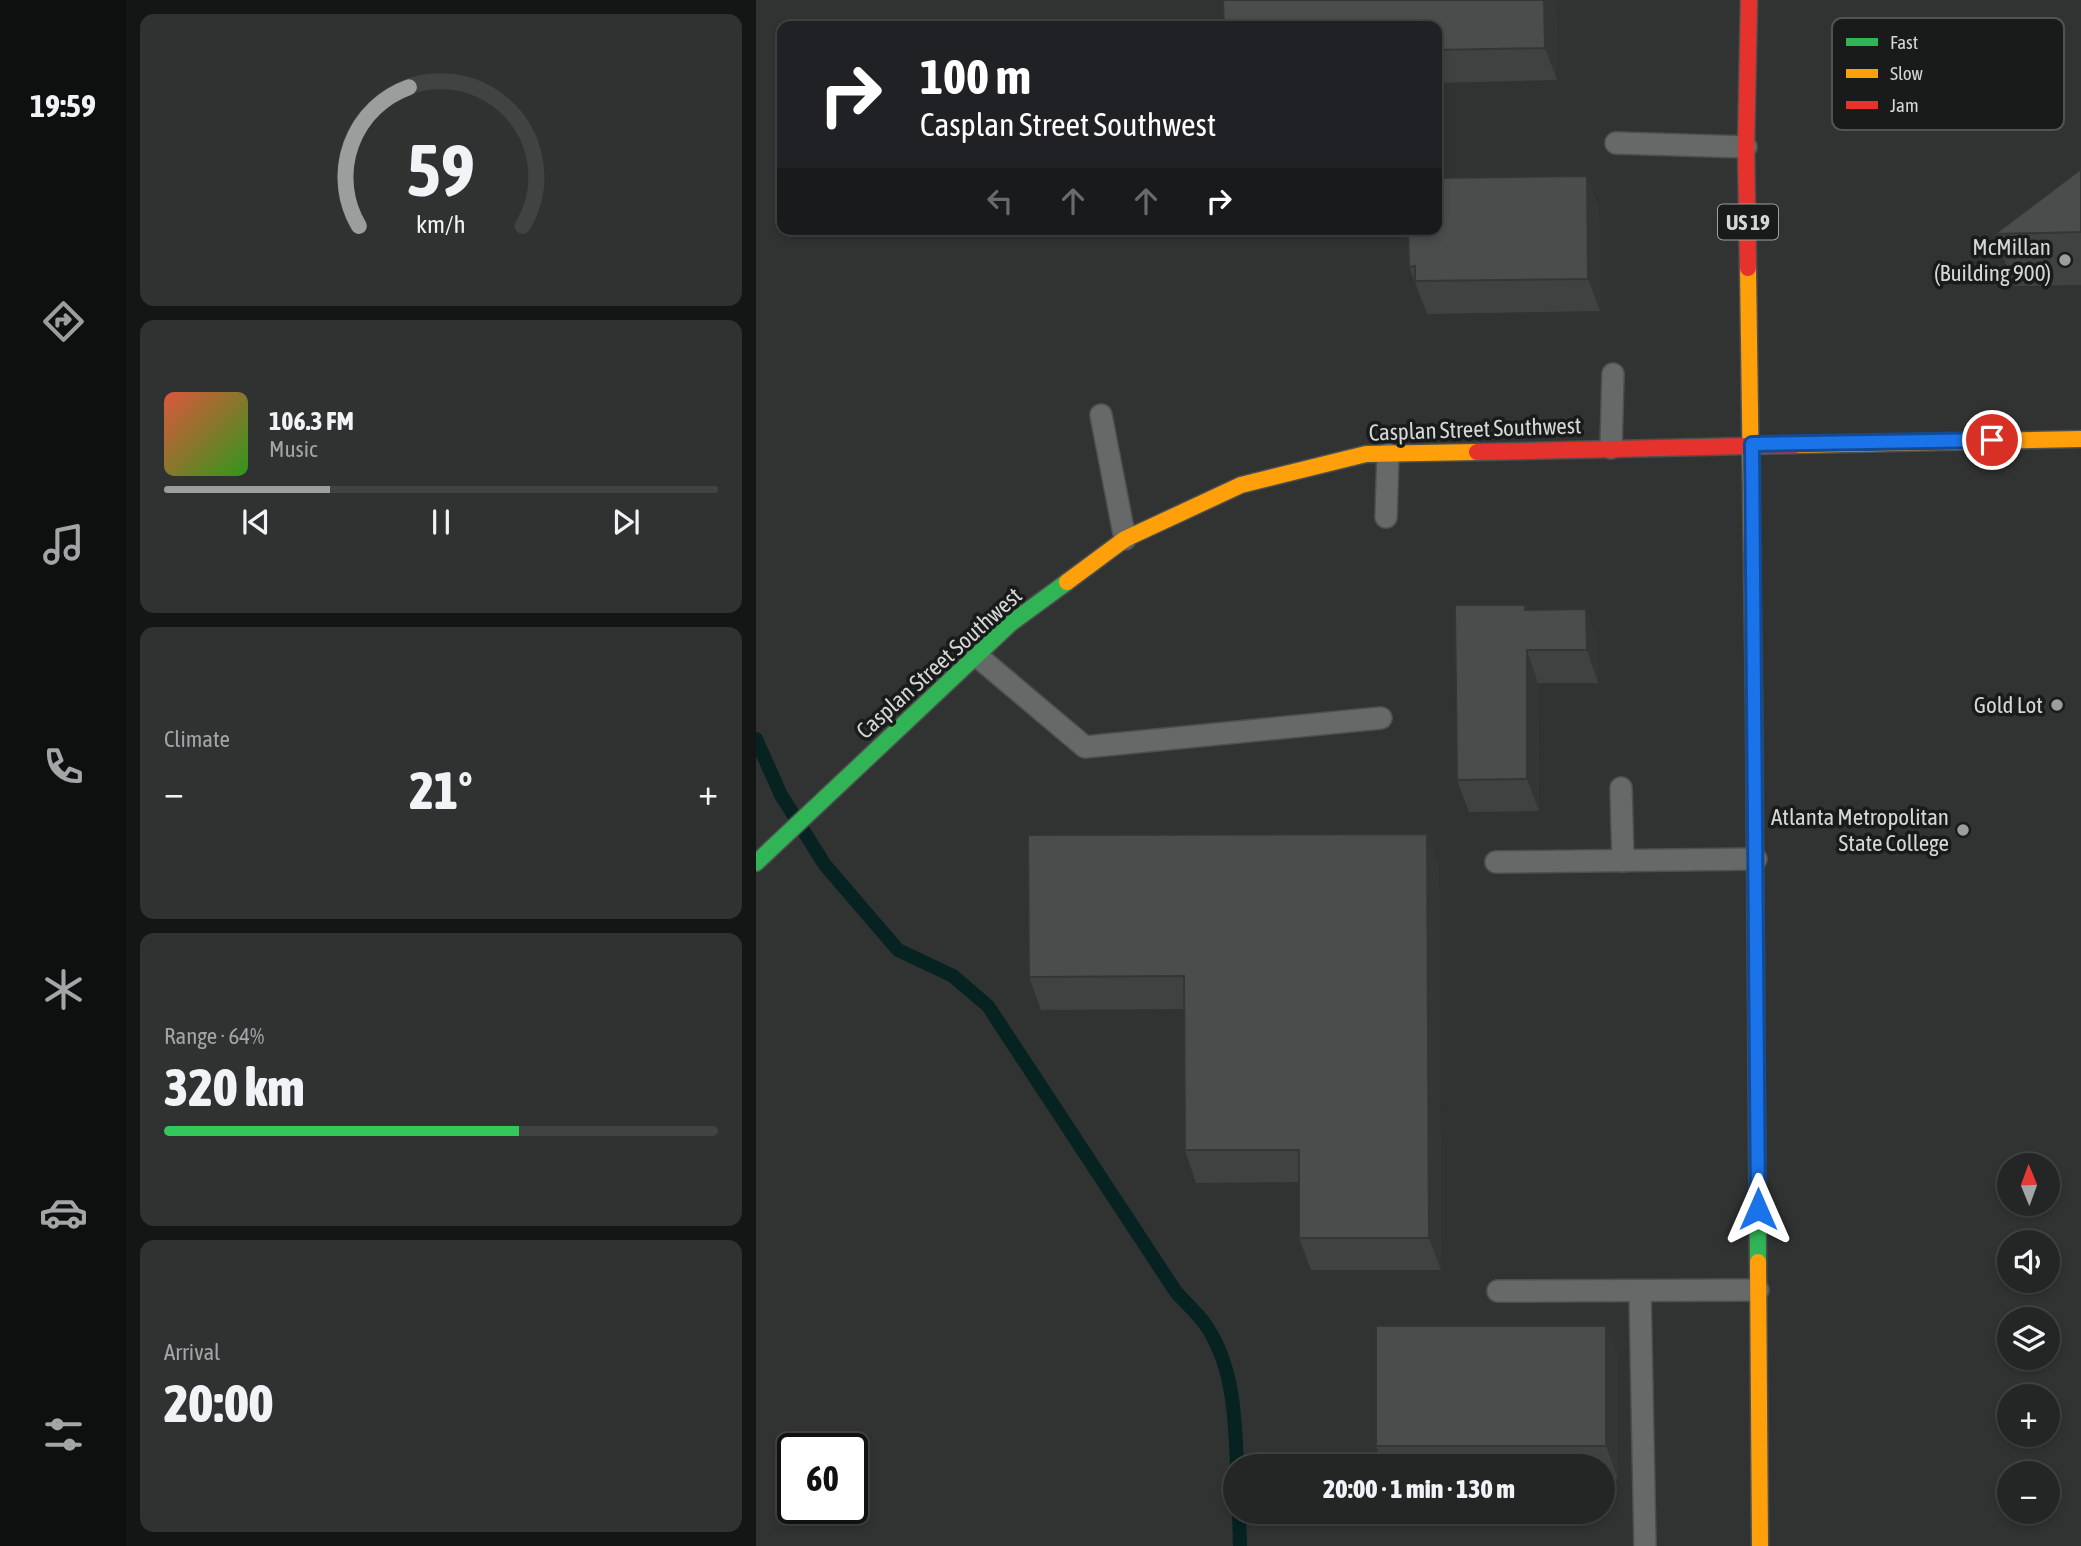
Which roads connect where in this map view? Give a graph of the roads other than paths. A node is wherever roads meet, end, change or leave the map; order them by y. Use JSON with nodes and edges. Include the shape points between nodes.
{"nodes":[{"id":1,"x":1749,"y":0,"type":"edge"},
{"id":2,"x":1616,"y":143,"type":"dead end"},
{"id":3,"x":1746,"y":146,"type":"junction"},
{"id":4,"x":1614,"y":374,"type":"dead end"},
{"id":5,"x":1101,"y":415,"type":"dead end"},
{"id":6,"x":2081,"y":439,"type":"edge"},
{"id":7,"x":1752,"y":444,"type":"junction"},
{"id":8,"x":1611,"y":447,"type":"junction"},
{"id":9,"x":1388,"y":454,"type":"junction"},
{"id":10,"x":1386,"y":517,"type":"dead end"},
{"id":11,"x":1125,"y":539,"type":"junction"},
{"id":12,"x":976,"y":656,"type":"junction"},
{"id":13,"x":1381,"y":718,"type":"dead end"},
{"id":14,"x":1621,"y":789,"type":"dead end"},
{"id":15,"x":1756,"y":859,"type":"junction"},
{"id":16,"x":1623,"y":861,"type":"junction"},
{"id":17,"x":1496,"y":862,"type":"dead end"},
{"id":18,"x":756,"y":863,"type":"edge"},
{"id":19,"x":1758,"y":1290,"type":"junction"},
{"id":20,"x":1499,"y":1291,"type":"dead end"},
{"id":21,"x":1640,"y":1291,"type":"junction"},
{"id":22,"x":1646,"y":1546,"type":"edge"},
{"id":23,"x":1760,"y":1546,"type":"edge"}],
"edges":[{"from":1,"to":3,"type":"main road","number":"US 19"},
{"from":2,"to":3,"type":"lane"},
{"from":3,"to":7,"type":"main road","number":"US 19"},
{"from":4,"to":8,"type":"lane"},
{"from":5,"to":11,"type":"lane"},
{"from":6,"to":7,"type":"main road","name":"Casplan Street Southwest"},
{"from":7,"to":8,"type":"main road","name":"Casplan Street Southwest"},
{"from":7,"to":15,"type":"main road","number":"US 19"},
{"from":8,"to":9,"type":"main road","name":"Casplan Street Southwest"},
{"from":9,"to":10,"type":"lane"},
{"from":9,"to":11,"type":"main road","name":"Casplan Street Southwest","via":[[1366,454],[1241,485]]},
{"from":11,"to":12,"type":"main road","name":"Casplan Street Southwest","via":[[1012,623]]},
{"from":12,"to":13,"type":"lane","via":[[1085,747]]},
{"from":12,"to":18,"type":"main road","name":"Casplan Street Southwest"},
{"from":14,"to":16,"type":"lane"},
{"from":15,"to":16,"type":"lane"},
{"from":15,"to":19,"type":"main road","number":"US 19"},
{"from":16,"to":17,"type":"lane"},
{"from":19,"to":21,"type":"lane"},
{"from":19,"to":23,"type":"main road","number":"US 19"},
{"from":20,"to":21,"type":"lane"},
{"from":21,"to":22,"type":"lane"}]}
